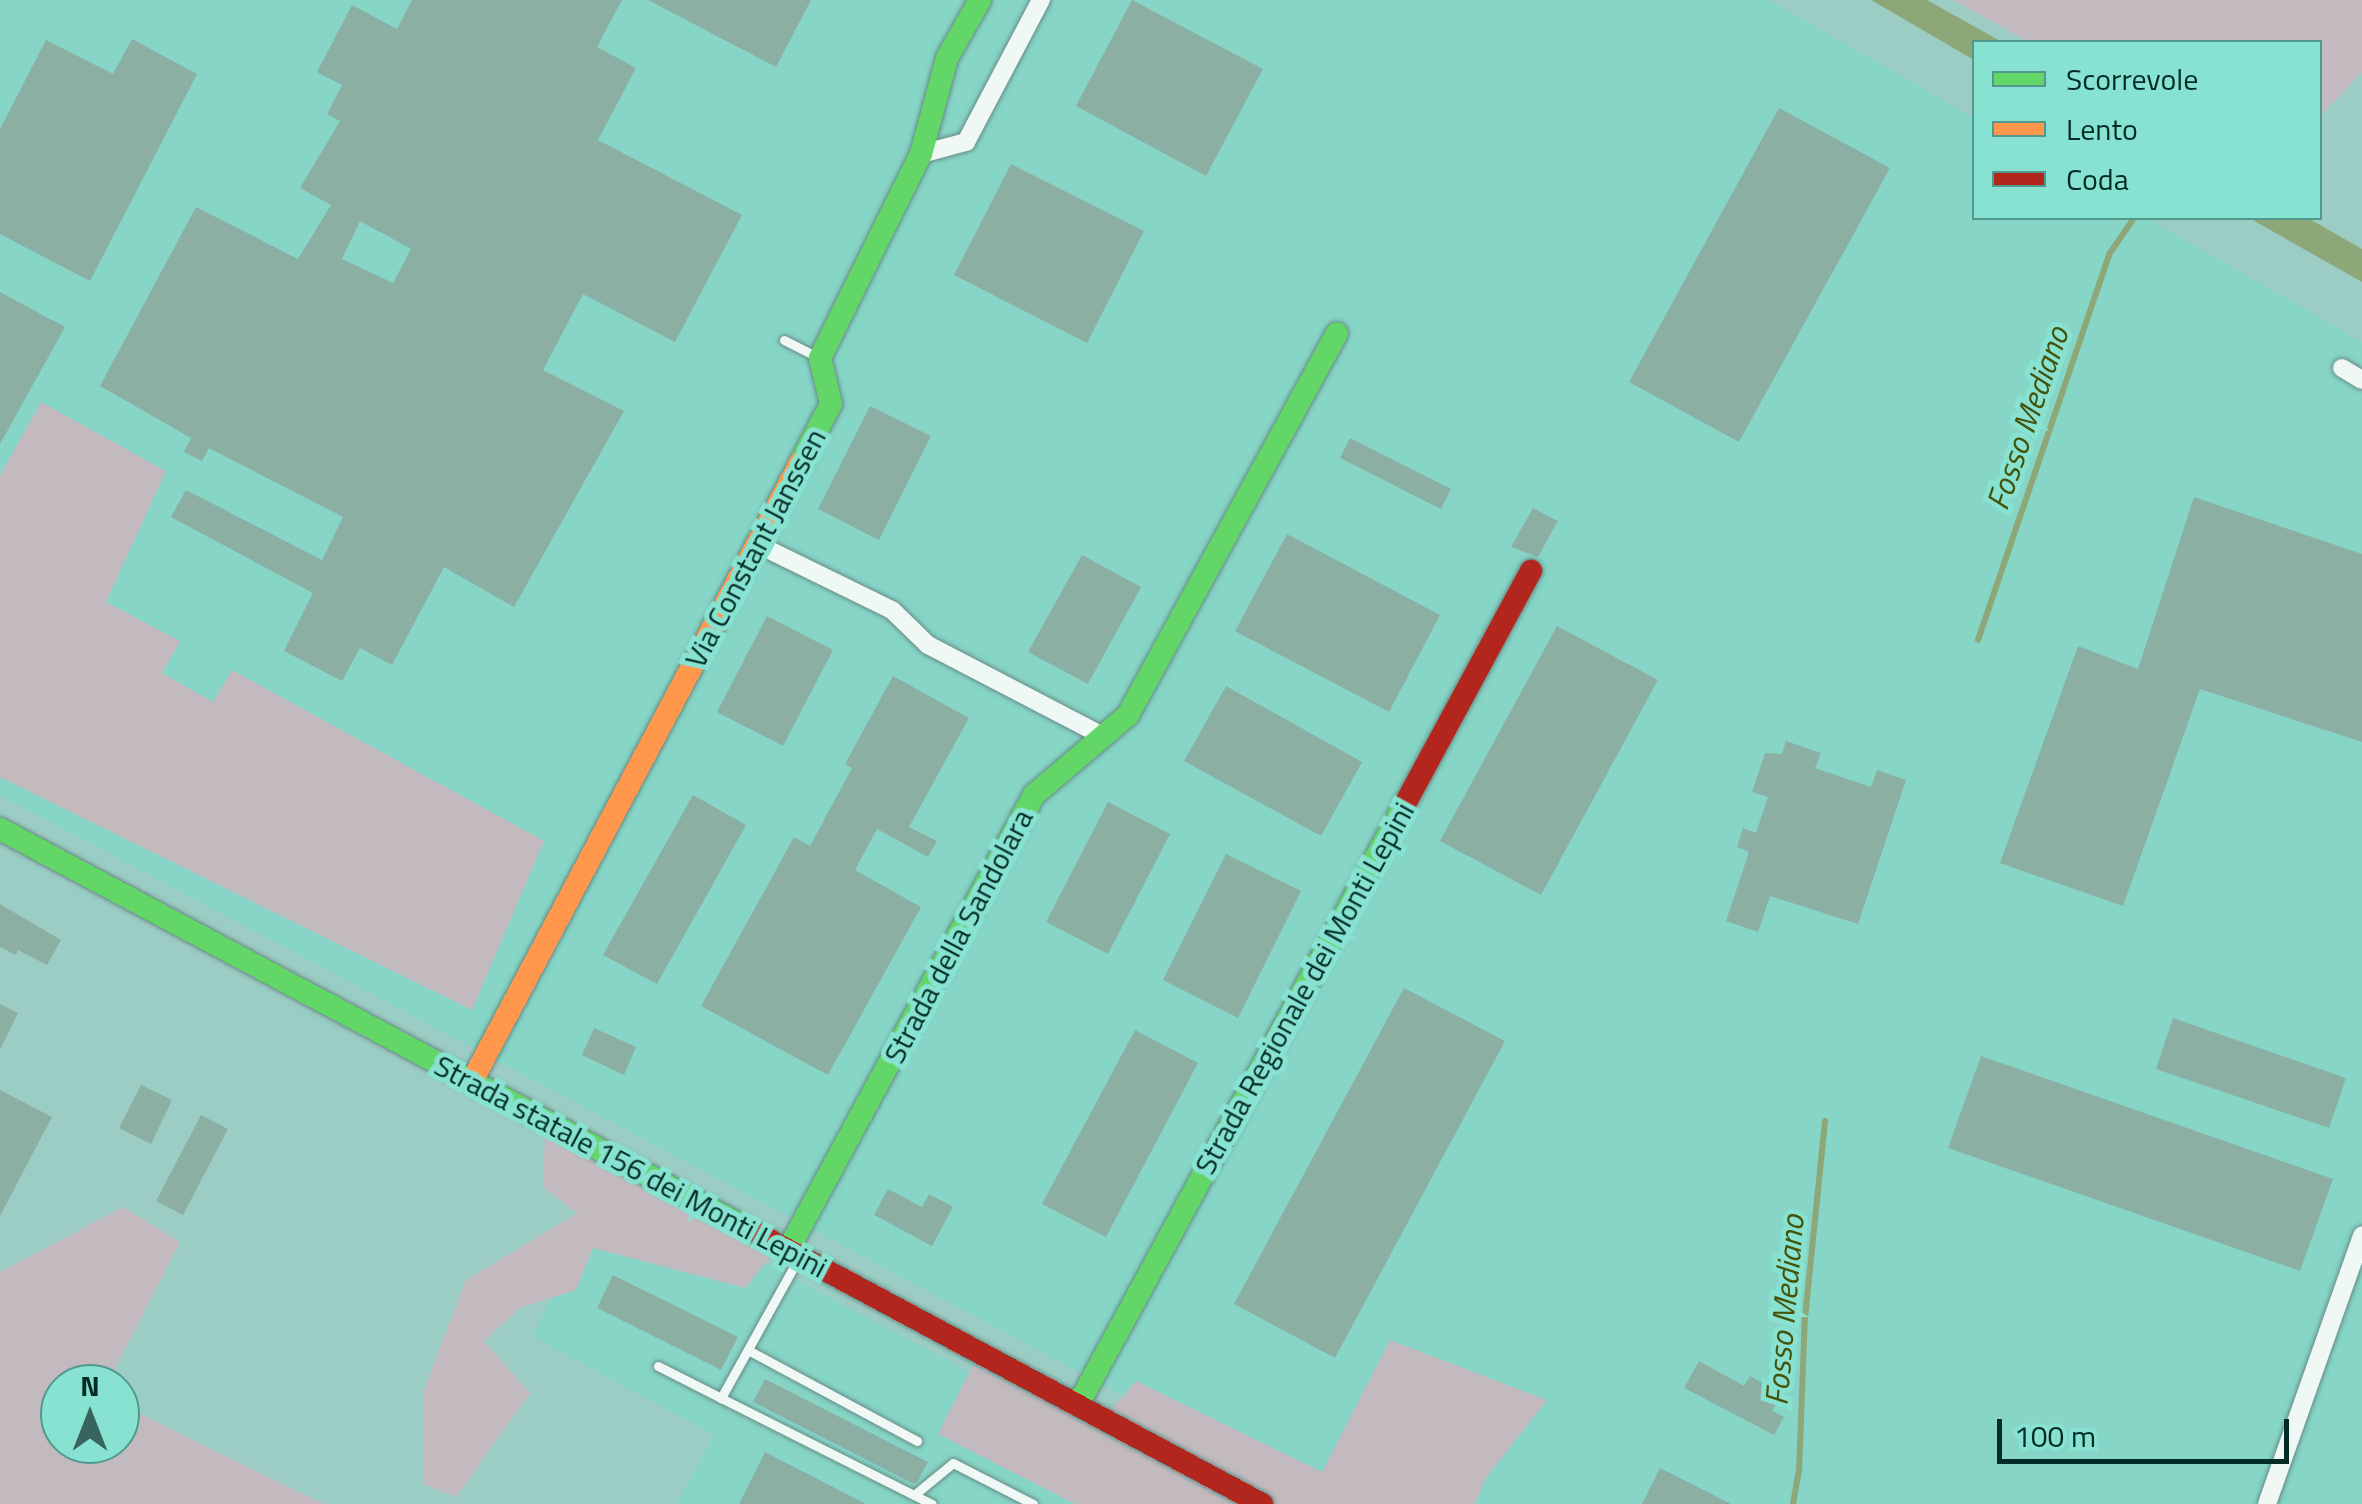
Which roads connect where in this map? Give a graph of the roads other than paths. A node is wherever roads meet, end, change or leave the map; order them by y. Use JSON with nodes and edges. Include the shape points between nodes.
{"nodes":[{"id":1,"x":980,"y":0,"type":"edge"},
{"id":2,"x":1041,"y":0,"type":"edge"},
{"id":3,"x":921,"y":154,"type":"junction"},
{"id":4,"x":1337,"y":334,"type":"dead end"},
{"id":5,"x":784,"y":340,"type":"dead end"},
{"id":6,"x":820,"y":358,"type":"junction"},
{"id":7,"x":2342,"y":368,"type":"dead end"},
{"id":8,"x":2362,"y":380,"type":"edge"},
{"id":9,"x":757,"y":544,"type":"junction"},
{"id":10,"x":1531,"y":571,"type":"dead end"},
{"id":11,"x":1103,"y":736,"type":"junction"},
{"id":12,"x":0,"y":829,"type":"edge"},
{"id":13,"x":472,"y":1082,"type":"junction"},
{"id":14,"x":2362,"y":1235,"type":"edge"},
{"id":15,"x":794,"y":1253,"type":"junction"},
{"id":16,"x":748,"y":1350,"type":"junction"},
{"id":17,"x":658,"y":1366,"type":"dead end"},
{"id":18,"x":722,"y":1398,"type":"junction"},
{"id":19,"x":1078,"y":1405,"type":"junction"},
{"id":20,"x":916,"y":1441,"type":"dead end"},
{"id":21,"x":914,"y":1495,"type":"junction"},
{"id":22,"x":1239,"y":1498,"type":"edge"},
{"id":23,"x":932,"y":1504,"type":"edge"},
{"id":24,"x":1033,"y":1504,"type":"edge"},
{"id":25,"x":1262,"y":1504,"type":"edge"},
{"id":26,"x":2267,"y":1504,"type":"edge"}],
"edges":[{"from":1,"to":3,"type":"street","via":[[947,58]]},
{"from":2,"to":3,"type":"street","via":[[966,142]]},
{"from":3,"to":6,"type":"street"},
{"from":4,"to":11,"type":"street","name":"Strada della Sandolara","via":[[1128,715]]},
{"from":5,"to":6,"type":"lane"},
{"from":6,"to":9,"type":"street","name":"Via Constant Janssen","via":[[831,404]]},
{"from":7,"to":8,"type":"street"},
{"from":9,"to":11,"type":"street","via":[[892,610],[928,645]]},
{"from":9,"to":13,"type":"street","name":"Via Constant Janssen"},
{"from":10,"to":19,"type":"street","name":"Strada Regionale dei Monti Lepini"},
{"from":11,"to":15,"type":"street","name":"Strada della Sandolara","via":[[1034,795]]},
{"from":12,"to":13,"type":"street","name":"Strada statale 156 dei Monti Lepini"},
{"from":13,"to":15,"type":"street","name":"Strada statale 156 dei Monti Lepini"},
{"from":14,"to":26,"type":"street"},
{"from":15,"to":16,"type":"lane"},
{"from":15,"to":19,"type":"street","name":"Strada statale 156 dei Monti Lepini"},
{"from":16,"to":18,"type":"lane"},
{"from":16,"to":20,"type":"lane"},
{"from":17,"to":18,"type":"lane"},
{"from":18,"to":21,"type":"lane"},
{"from":19,"to":22,"type":"street","name":"Strada statale 156 dei Monti Lepini"},
{"from":21,"to":23,"type":"lane"},
{"from":21,"to":24,"type":"lane","via":[[953,1463]]},
{"from":22,"to":25,"type":"street","name":"Strada statale 156 dei Monti Lepini"}]}
